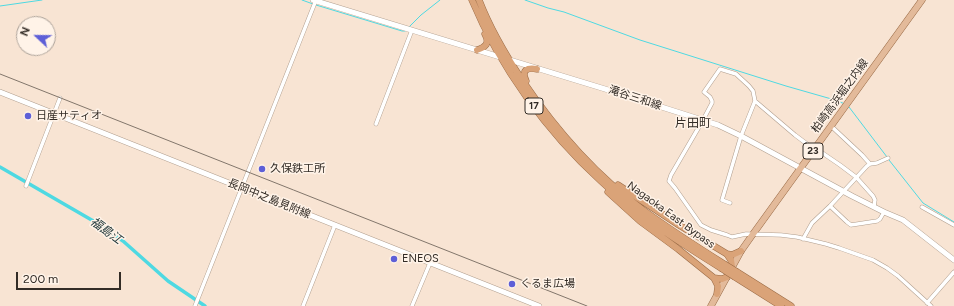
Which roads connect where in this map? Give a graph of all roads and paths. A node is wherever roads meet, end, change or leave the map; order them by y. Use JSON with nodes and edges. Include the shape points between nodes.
{"nodes":[{"id":1,"x":315,"y":0,"type":"edge"},
{"id":2,"x":471,"y":0,"type":"edge"},
{"id":3,"x":479,"y":0,"type":"edge"},
{"id":4,"x":922,"y":0,"type":"edge"},
{"id":5,"x":412,"y":30,"type":"junction"},
{"id":6,"x":477,"y":50,"type":"junction"},
{"id":7,"x":501,"y":57,"type":"junction"},
{"id":8,"x":509,"y":60,"type":"junction"},
{"id":9,"x":537,"y":68,"type":"junction"},
{"id":10,"x":0,"y":92,"type":"edge"},
{"id":11,"x":60,"y":98,"type":"dead end"},
{"id":12,"x":754,"y":101,"type":"junction"},
{"id":13,"x":54,"y":113,"type":"junction"},
{"id":14,"x":703,"y":120,"type":"junction"},
{"id":15,"x":376,"y":124,"type":"dead end"},
{"id":16,"x":831,"y":126,"type":"junction"},
{"id":17,"x":741,"y":136,"type":"junction"},
{"id":18,"x":815,"y":148,"type":"junction"},
{"id":19,"x":888,"y":158,"type":"dead end"},
{"id":20,"x":585,"y":159,"type":"junction"},
{"id":21,"x":870,"y":164,"type":"junction"},
{"id":22,"x":801,"y":169,"type":"junction"},
{"id":23,"x":856,"y":177,"type":"junction"},
{"id":24,"x":26,"y":186,"type":"dead end"},
{"id":25,"x":242,"y":188,"type":"junction"},
{"id":26,"x":843,"y":191,"type":"junction"},
{"id":27,"x":620,"y":194,"type":"junction"},
{"id":28,"x":730,"y":203,"type":"dead end"},
{"id":29,"x":830,"y":206,"type":"junction"},
{"id":30,"x":874,"y":206,"type":"junction"},
{"id":31,"x":922,"y":207,"type":"dead end"},
{"id":32,"x":884,"y":212,"type":"junction"},
{"id":33,"x":335,"y":225,"type":"junction"},
{"id":34,"x":954,"y":226,"type":"edge"},
{"id":35,"x":753,"y":234,"type":"junction"},
{"id":36,"x":803,"y":239,"type":"junction"},
{"id":37,"x":741,"y":251,"type":"junction"},
{"id":38,"x":727,"y":254,"type":"junction"},
{"id":39,"x":954,"y":260,"type":"edge"},
{"id":40,"x":430,"y":263,"type":"junction"},
{"id":41,"x":732,"y":266,"type":"junction"},
{"id":42,"x":954,"y":272,"type":"edge"},
{"id":43,"x":736,"y":274,"type":"junction"},
{"id":44,"x":727,"y":277,"type":"junction"},
{"id":45,"x":714,"y":278,"type":"junction"},
{"id":46,"x":718,"y":294,"type":"junction"},
{"id":47,"x":195,"y":305,"type":"edge"},
{"id":48,"x":929,"y":305,"type":"edge"},
{"id":49,"x":303,"y":306,"type":"edge"},
{"id":50,"x":412,"y":306,"type":"edge"},
{"id":51,"x":538,"y":306,"type":"edge"},
{"id":52,"x":711,"y":306,"type":"edge"},
{"id":53,"x":781,"y":306,"type":"edge"},
{"id":54,"x":790,"y":306,"type":"edge"}],
"edges":[{"from":1,"to":5,"type":"main road","name":"滝谷三和線"},
{"from":1,"to":25,"type":"street"},
{"from":2,"to":6,"type":"highway","via":[[487,39],[487,44]]},
{"from":2,"to":7,"type":"highway","number":"17"},
{"from":3,"to":8,"type":"highway","number":"17","via":[[492,31]]},
{"from":4,"to":16,"type":"main road","name":"柏崎高浜堀之内線","number":"23"},
{"from":5,"to":6,"type":"main road","name":"滝谷三和線"},
{"from":5,"to":15,"type":"street"},
{"from":6,"to":7,"type":"main road","name":"滝谷三和線"},
{"from":7,"to":8,"type":"main road","name":"滝谷三和線"},
{"from":7,"to":27,"type":"highway","number":"17","via":[[540,116],[595,179]]},
{"from":8,"to":9,"type":"main road","name":"滝谷三和線"},
{"from":8,"to":20,"type":"highway","number":"17","via":[[554,125]]},
{"from":9,"to":14,"type":"main road","name":"滝谷三和線"},
{"from":9,"to":20,"type":"highway","via":[[526,70],[525,81]]},
{"from":10,"to":13,"type":"main road","name":"長岡中之島見附線"},
{"from":11,"to":13,"type":"street"},
{"from":12,"to":14,"type":"street","via":[[753,91],[749,86],[736,74],[720,69],[704,92],[712,101]]},
{"from":12,"to":17,"type":"street"},
{"from":12,"to":18,"type":"street"},
{"from":13,"to":24,"type":"street"},
{"from":13,"to":25,"type":"main road","name":"長岡中之島見附線"},
{"from":14,"to":17,"type":"main road","name":"滝谷三和線"},
{"from":14,"to":35,"type":"street","via":[[669,181],[701,225],[732,238]]},
{"from":16,"to":18,"type":"main road","name":"柏崎高浜堀之内線","number":"23"},
{"from":16,"to":21,"type":"street"},
{"from":17,"to":22,"type":"main road","name":"滝谷三和線"},
{"from":17,"to":28,"type":"street","via":[[722,200]]},
{"from":18,"to":22,"type":"main road","name":"柏崎高浜堀之内線","number":"23"},
{"from":18,"to":23,"type":"street"},
{"from":19,"to":21,"type":"street"},
{"from":20,"to":27,"type":"highway","number":"17"},
{"from":21,"to":23,"type":"street"},
{"from":22,"to":26,"type":"main road","name":"滝谷三和線"},
{"from":22,"to":35,"type":"main road","name":"柏崎高浜堀之内線","number":"23"},
{"from":23,"to":26,"type":"street"},
{"from":23,"to":30,"type":"street","via":[[873,196]]},
{"from":25,"to":33,"type":"main road","name":"長岡中之島見附線"},
{"from":25,"to":47,"type":"street"},
{"from":26,"to":29,"type":"street"},
{"from":26,"to":30,"type":"main road","name":"滝谷三和線"},
{"from":27,"to":38,"type":"highway","via":[[664,215]]},
{"from":27,"to":43,"type":"highway","name":"Nagaoka East Bypass","bridge":true,"via":[[702,253]]},
{"from":27,"to":45,"type":"highway","via":[[640,221]]},
{"from":29,"to":32,"type":"street","via":[[851,225],[877,221]]},
{"from":29,"to":36,"type":"street","via":[[812,223]]},
{"from":30,"to":32,"type":"main road","name":"滝谷三和線"},
{"from":31,"to":34,"type":"street"},
{"from":32,"to":39,"type":"main road","name":"滝谷三和線","via":[[907,222]]},
{"from":33,"to":40,"type":"main road","name":"長岡中之島見附線"},
{"from":33,"to":49,"type":"street"},
{"from":35,"to":36,"type":"street"},
{"from":35,"to":37,"type":"main road","name":"柏崎高浜堀之内線","number":"23"},
{"from":36,"to":48,"type":"street","via":[[872,260],[898,276]]},
{"from":37,"to":38,"type":"highway","via":[[732,255]]},
{"from":37,"to":41,"type":"main road","name":"柏崎高浜堀之内線","number":"23"},
{"from":38,"to":41,"type":"highway","via":[[732,260]]},
{"from":40,"to":50,"type":"street"},
{"from":40,"to":51,"type":"main road","name":"長岡中之島見附線"},
{"from":41,"to":44,"type":"main road","name":"柏崎高浜堀之内線","number":"23"},
{"from":42,"to":48,"type":"street"},
{"from":43,"to":53,"type":"highway","name":"Nagaoka East Bypass"},
{"from":43,"to":54,"type":"highway","name":"Nagaoka East Bypass"},
{"from":44,"to":45,"type":"highway"},
{"from":44,"to":46,"type":"main road","name":"柏崎高浜堀之内線","number":"23"},
{"from":45,"to":46,"type":"highway"},
{"from":46,"to":52,"type":"main road","name":"柏崎高浜堀之内線","number":"23"}]}
